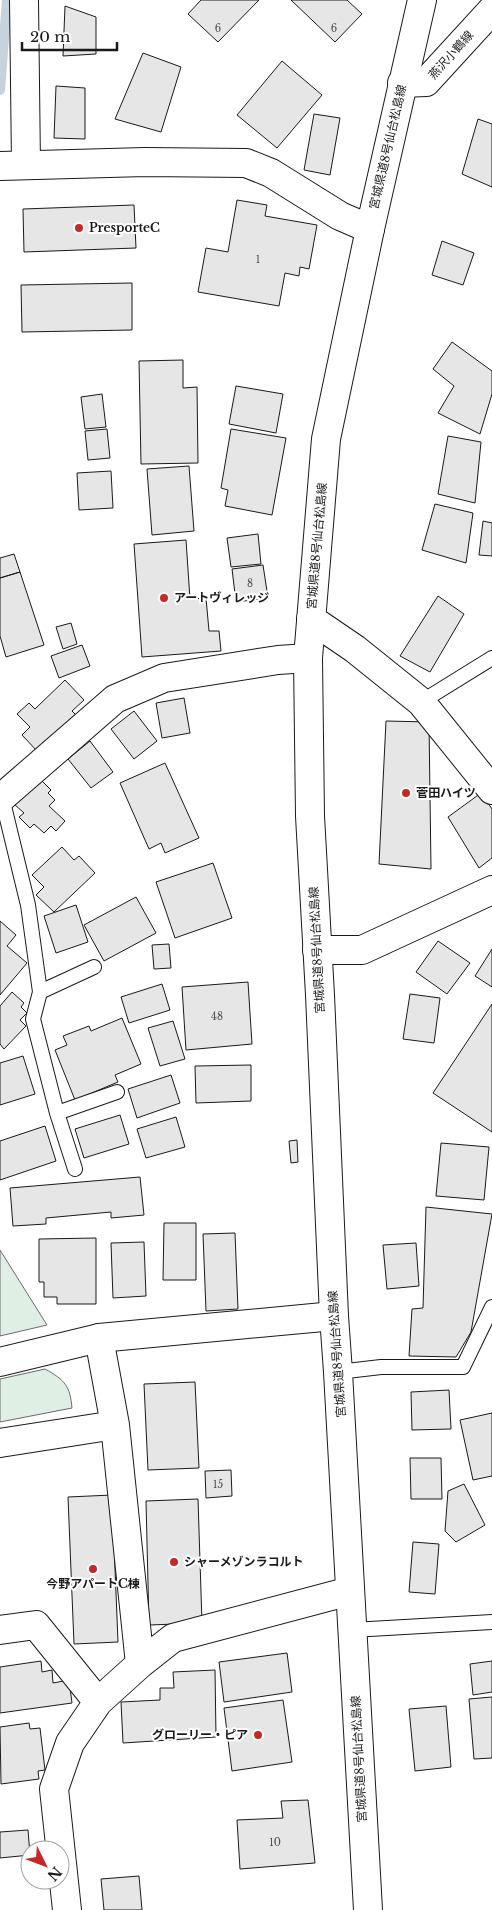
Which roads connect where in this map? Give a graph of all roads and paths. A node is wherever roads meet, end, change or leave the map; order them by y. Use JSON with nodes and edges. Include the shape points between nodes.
{"nodes":[{"id":1,"x":24,"y":0,"type":"edge"},
{"id":2,"x":422,"y":0,"type":"edge"},
{"id":3,"x":492,"y":10,"type":"edge"},
{"id":4,"x":402,"y":83,"type":"junction"},
{"id":5,"x":13,"y":165,"type":"edge"},
{"id":6,"x":370,"y":229,"type":"junction"},
{"id":7,"x":311,"y":619,"type":"junction"},
{"id":8,"x":308,"y":658,"type":"junction"},
{"id":9,"x":492,"y":658,"type":"edge"},
{"id":10,"x":421,"y":702,"type":"junction"},
{"id":11,"x":492,"y":790,"type":"edge"},
{"id":12,"x":1,"y":799,"type":"edge"},
{"id":13,"x":492,"y":890,"type":"edge"},
{"id":14,"x":317,"y":950,"type":"junction"},
{"id":15,"x":94,"y":967,"type":"dead end"},
{"id":16,"x":40,"y":992,"type":"junction"},
{"id":17,"x":117,"y":1092,"type":"dead end"},
{"id":18,"x":57,"y":1114,"type":"junction"},
{"id":19,"x":75,"y":1169,"type":"dead end"},
{"id":20,"x":492,"y":1307,"type":"edge"},
{"id":21,"x":334,"y":1316,"type":"junction"},
{"id":22,"x":100,"y":1338,"type":"junction"},
{"id":23,"x":0,"y":1362,"type":"edge"},
{"id":24,"x":338,"y":1372,"type":"junction"},
{"id":25,"x":115,"y":1425,"type":"junction"},
{"id":26,"x":0,"y":1443,"type":"edge"},
{"id":27,"x":350,"y":1591,"type":"junction"},
{"id":28,"x":492,"y":1622,"type":"edge"},
{"id":29,"x":0,"y":1630,"type":"edge"},
{"id":30,"x":352,"y":1630,"type":"junction"},
{"id":31,"x":140,"y":1664,"type":"junction"},
{"id":32,"x":98,"y":1702,"type":"junction"},
{"id":33,"x":67,"y":1910,"type":"edge"},
{"id":34,"x":368,"y":1910,"type":"edge"}],
"edges":[{"from":1,"to":5,"type":"street"},
{"from":2,"to":4,"type":"street","name":"宮城県道8号仙台松島線"},
{"from":3,"to":4,"type":"street","name":"燕沢小鶴線","via":[[426,82]]},
{"from":4,"to":6,"type":"street","name":"宮城県道8号仙台松島線"},
{"from":5,"to":6,"type":"street","via":[[246,163],[271,173],[340,216]]},
{"from":6,"to":7,"type":"street","name":"宮城県道8号仙台松島線","via":[[326,439]]},
{"from":7,"to":8,"type":"street","name":"宮城県道8号仙台松島線"},
{"from":7,"to":10,"type":"street","via":[[355,649]]},
{"from":8,"to":12,"type":"street","via":[[164,678],[115,699]]},
{"from":8,"to":14,"type":"street","name":"宮城県道8号仙台松島線","via":[[310,816]]},
{"from":9,"to":10,"type":"lane"},
{"from":10,"to":11,"type":"street"},
{"from":12,"to":16,"type":"lane","via":[[28,904]]},
{"from":13,"to":14,"type":"street","via":[[362,950]]},
{"from":14,"to":21,"type":"street","name":"宮城県道8号仙台松島線"},
{"from":15,"to":16,"type":"lane"},
{"from":16,"to":18,"type":"lane","via":[[33,1019]]},
{"from":17,"to":18,"type":"lane"},
{"from":18,"to":19,"type":"lane"},
{"from":20,"to":24,"type":"lane","via":[[463,1367],[381,1367]]},
{"from":21,"to":22,"type":"street"},
{"from":21,"to":24,"type":"street","name":"宮城県道8号仙台松島線"},
{"from":22,"to":23,"type":"street"},
{"from":22,"to":25,"type":"street"},
{"from":24,"to":27,"type":"street","name":"宮城県道8号仙台松島線"},
{"from":25,"to":26,"type":"street"},
{"from":25,"to":31,"type":"street"},
{"from":27,"to":30,"type":"street","name":"宮城県道8号仙台松島線"},
{"from":27,"to":31,"type":"street","via":[[173,1638]]},
{"from":28,"to":30,"type":"lane"},
{"from":29,"to":32,"type":"street","via":[[36,1625]]},
{"from":30,"to":34,"type":"street","name":"宮城県道8号仙台松島線"},
{"from":31,"to":32,"type":"street"},
{"from":32,"to":33,"type":"street","via":[[70,1743],[54,1789]]}]}
